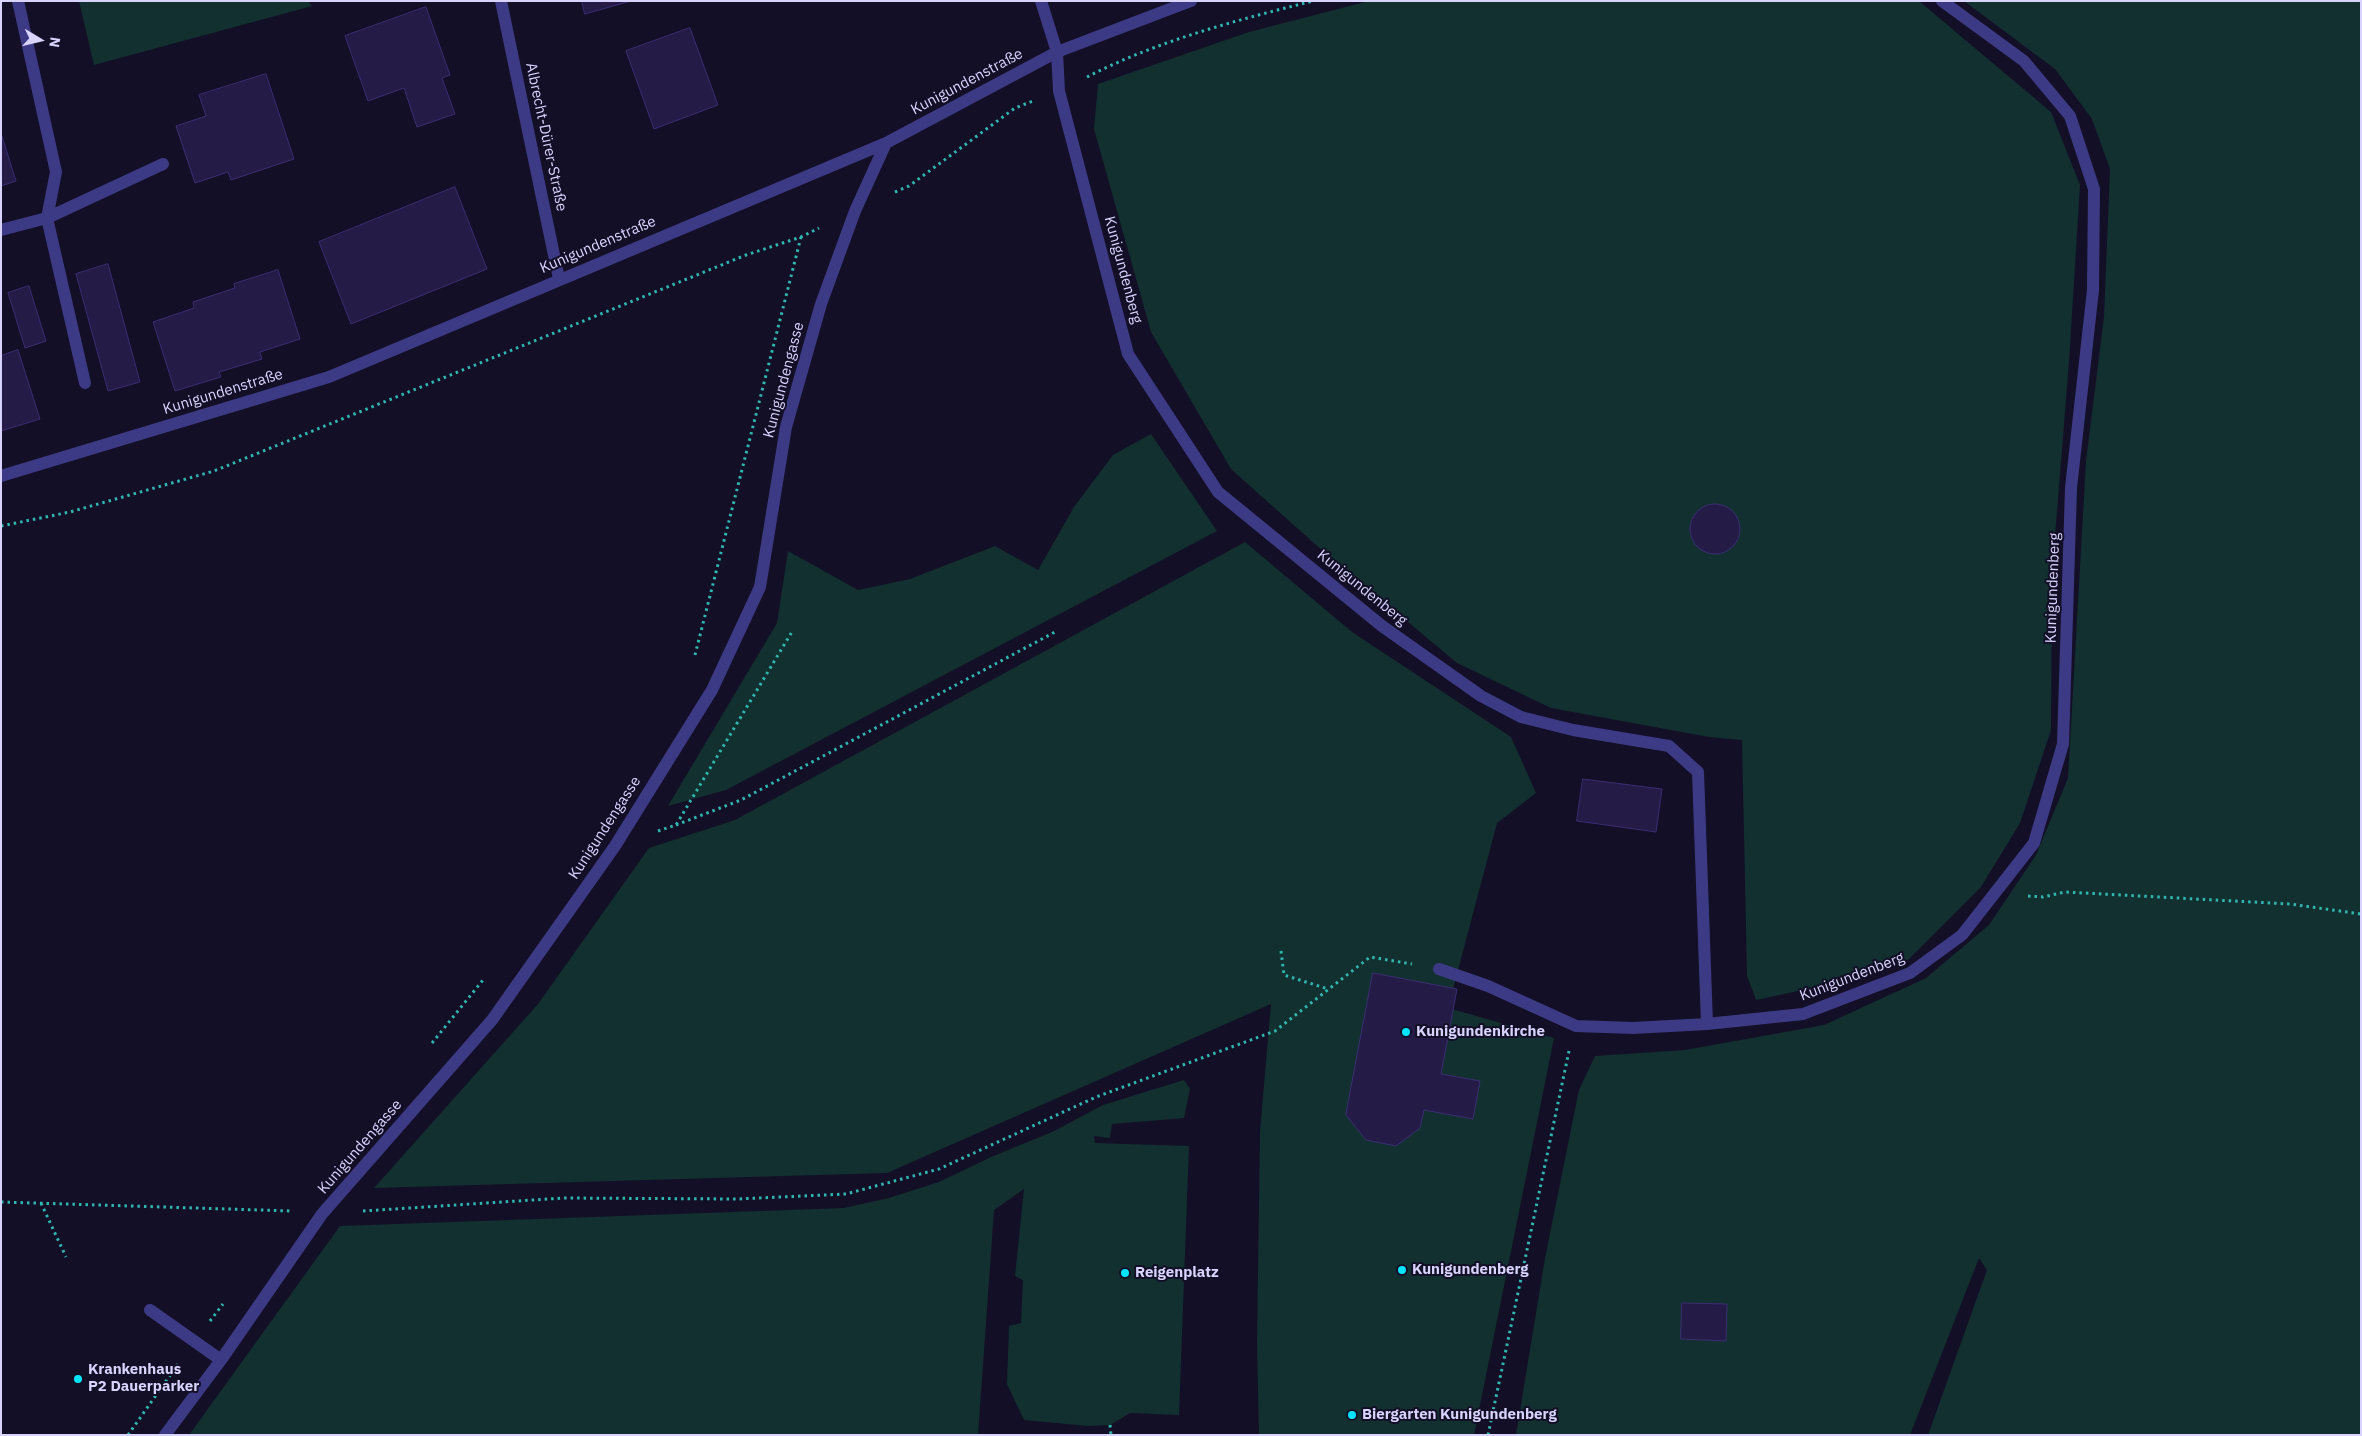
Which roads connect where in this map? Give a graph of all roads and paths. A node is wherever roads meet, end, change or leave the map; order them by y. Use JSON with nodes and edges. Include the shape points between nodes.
{"nodes":[{"id":1,"x":18,"y":1,"type":"edge"},
{"id":2,"x":501,"y":1,"type":"edge"},
{"id":3,"x":1041,"y":1,"type":"edge"},
{"id":4,"x":1191,"y":1,"type":"edge"},
{"id":5,"x":1313,"y":1,"type":"edge"},
{"id":6,"x":1942,"y":1,"type":"edge"},
{"id":7,"x":1058,"y":52,"type":"junction"},
{"id":8,"x":1060,"y":91,"type":"junction"},
{"id":9,"x":886,"y":143,"type":"junction"},
{"id":10,"x":163,"y":164,"type":"dead end"},
{"id":11,"x":855,"y":211,"type":"junction"},
{"id":12,"x":47,"y":218,"type":"junction"},
{"id":13,"x":1,"y":230,"type":"edge"},
{"id":14,"x":801,"y":237,"type":"junction"},
{"id":15,"x":559,"y":279,"type":"junction"},
{"id":16,"x":85,"y":383,"type":"dead end"},
{"id":17,"x":1,"y":476,"type":"edge"},
{"id":18,"x":1,"y":526,"type":"edge"},
{"id":19,"x":793,"y":630,"type":"dead end"},
{"id":20,"x":1055,"y":632,"type":"dead end"},
{"id":21,"x":693,"y":664,"type":"dead end"},
{"id":22,"x":676,"y":825,"type":"junction"},
{"id":23,"x":615,"y":846,"type":"junction"},
{"id":24,"x":1995,"y":892,"type":"junction"},
{"id":25,"x":2361,"y":914,"type":"edge"},
{"id":26,"x":1281,"y":950,"type":"dead end"},
{"id":27,"x":1440,"y":969,"type":"joint"},
{"id":28,"x":486,"y":977,"type":"dead end"},
{"id":29,"x":1329,"y":989,"type":"junction"},
{"id":30,"x":1706,"y":1024,"type":"junction"},
{"id":31,"x":1576,"y":1026,"type":"junction"},
{"id":32,"x":430,"y":1045,"type":"dead end"},
{"id":33,"x":1,"y":1202,"type":"edge"},
{"id":34,"x":41,"y":1203,"type":"junction"},
{"id":35,"x":322,"y":1214,"type":"junction"},
{"id":36,"x":288,"y":1218,"type":"dead end"},
{"id":37,"x":66,"y":1257,"type":"dead end"},
{"id":38,"x":224,"y":1303,"type":"dead end"},
{"id":39,"x":150,"y":1310,"type":"dead end"},
{"id":40,"x":194,"y":1342,"type":"junction"},
{"id":41,"x":220,"y":1360,"type":"junction"},
{"id":42,"x":1110,"y":1425,"type":"dead end"},
{"id":43,"x":128,"y":1435,"type":"edge"},
{"id":44,"x":165,"y":1435,"type":"edge"},
{"id":45,"x":1111,"y":1435,"type":"edge"},
{"id":46,"x":1488,"y":1435,"type":"edge"}],
"edges":[{"from":1,"to":12,"type":"street","via":[[56,172]]},
{"from":2,"to":15,"type":"street","name":"Albrecht-Dürer-Straße"},
{"from":3,"to":7,"type":"street","name":"Kunigundenberg"},
{"from":4,"to":7,"type":"street","name":"Kunigundenstraße"},
{"from":5,"to":8,"type":"path","via":[[1223,25],[1110,65]]},
{"from":6,"to":24,"type":"street","name":"Kunigundenberg","via":[[2024,61],[2070,116],[2094,188],[2092,290],[2071,488],[2063,744],[2034,843]]},
{"from":7,"to":8,"type":"street","name":"Kunigundenberg"},
{"from":7,"to":9,"type":"street","name":"Kunigundenstraße"},
{"from":8,"to":11,"type":"path","via":[[1015,108],[909,186]]},
{"from":8,"to":30,"type":"street","name":"Kunigundenberg","via":[[1128,354],[1218,492],[1382,626],[1481,696],[1521,717],[1573,730],[1669,746],[1698,772]]},
{"from":9,"to":11,"type":"street","name":"Kunigundengasse"},
{"from":9,"to":15,"type":"street","name":"Kunigundenstraße"},
{"from":10,"to":12,"type":"street"},
{"from":11,"to":14,"type":"path"},
{"from":11,"to":23,"type":"street","name":"Kunigundengasse","via":[[821,304],[786,427],[760,587],[712,690]]},
{"from":12,"to":13,"type":"street"},
{"from":12,"to":16,"type":"street"},
{"from":14,"to":18,"type":"path","via":[[746,255],[214,471],[70,512]]},
{"from":14,"to":21,"type":"path"},
{"from":15,"to":17,"type":"street","name":"Kunigundenstraße","via":[[330,376]]},
{"from":19,"to":22,"type":"path"},
{"from":20,"to":22,"type":"path","via":[[741,800]]},
{"from":22,"to":23,"type":"path"},
{"from":23,"to":35,"type":"street","name":"Kunigundengasse","via":[[492,1020]]},
{"from":24,"to":25,"type":"path","via":[[2043,897],[2065,892],[2290,904]]},
{"from":24,"to":30,"type":"street","name":"Kunigundenberg","via":[[1962,935],[1910,973],[1803,1014]]},
{"from":26,"to":29,"type":"path","via":[[1284,975]]},
{"from":27,"to":29,"type":"path","via":[[1370,958]]},
{"from":27,"to":31,"type":"street","name":"Kunigundenberg","via":[[1488,986]]},
{"from":28,"to":32,"type":"path"},
{"from":29,"to":35,"type":"path","via":[[1275,1031],[1096,1097],[939,1169],[846,1194],[737,1199],[564,1198]]},
{"from":30,"to":31,"type":"street","name":"Kunigundenberg","via":[[1632,1028]]},
{"from":31,"to":46,"type":"path"},
{"from":33,"to":34,"type":"path"},
{"from":34,"to":36,"type":"path","via":[[294,1211]]},
{"from":34,"to":37,"type":"path"},
{"from":35,"to":41,"type":"street","name":"Kunigundengasse"},
{"from":38,"to":40,"type":"path"},
{"from":39,"to":40,"type":"street"},
{"from":40,"to":41,"type":"street"},
{"from":40,"to":43,"type":"path"},
{"from":41,"to":44,"type":"street","name":"Kunigundengasse"},
{"from":42,"to":45,"type":"path"}]}
